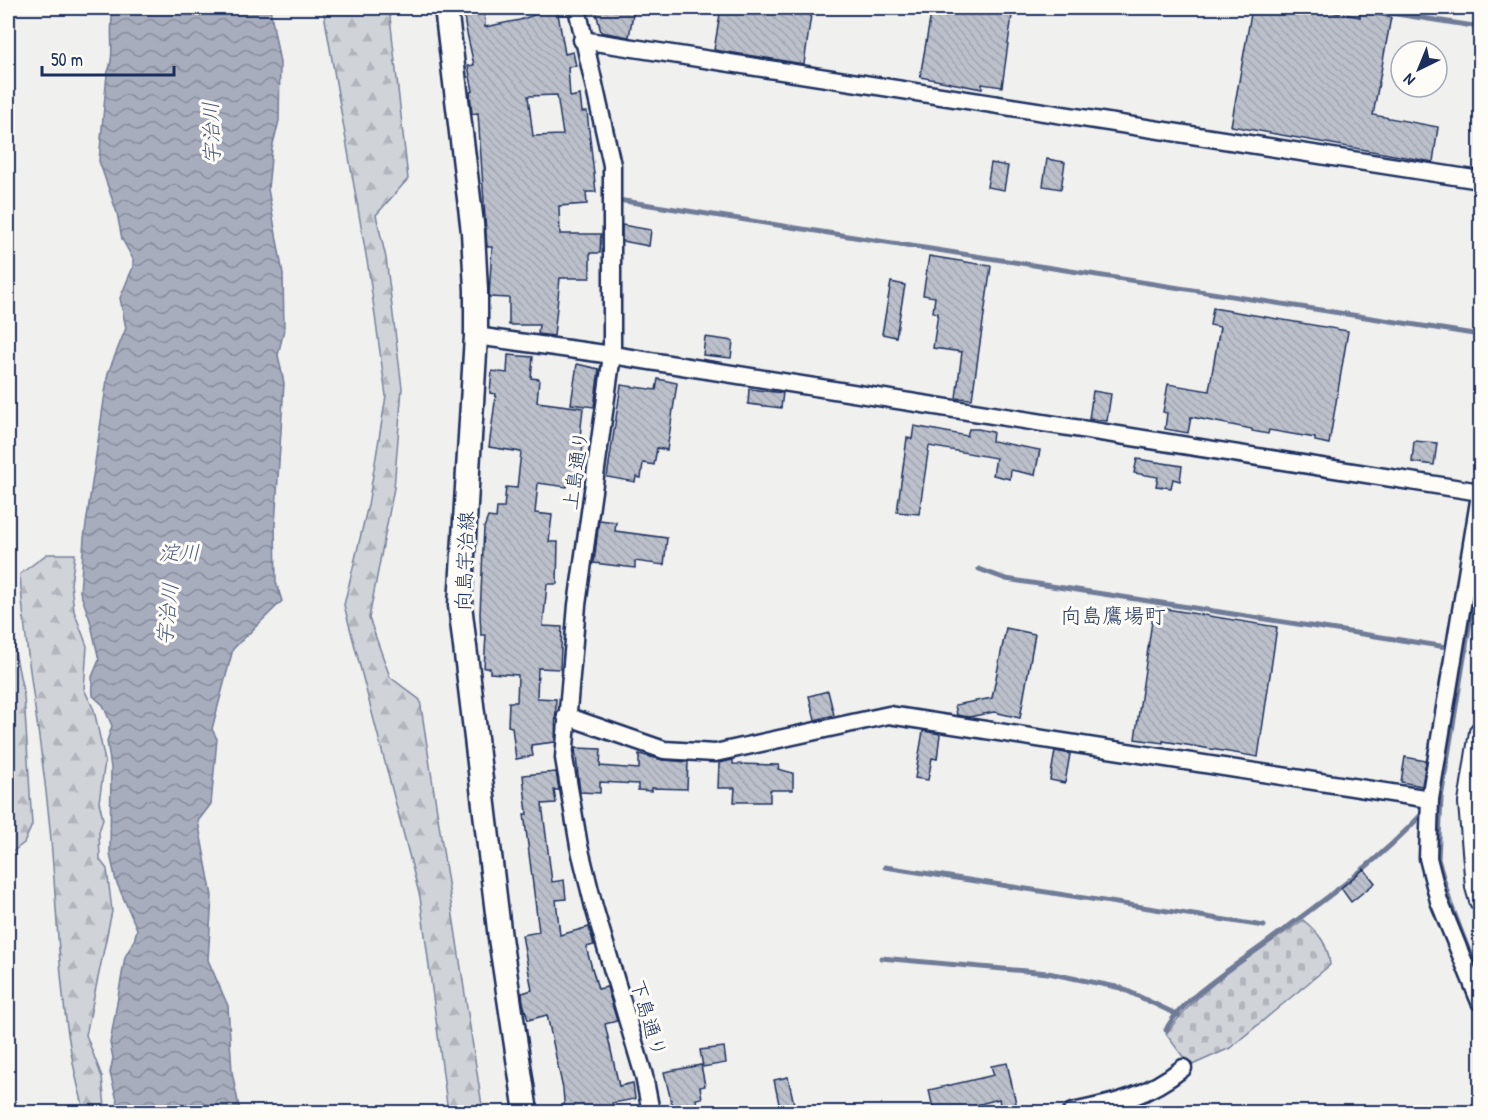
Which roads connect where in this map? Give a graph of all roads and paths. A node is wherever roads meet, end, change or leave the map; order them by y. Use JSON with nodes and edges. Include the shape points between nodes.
{"nodes":[{"id":1,"x":446,"y":8,"type":"edge"},
{"id":2,"x":577,"y":8,"type":"edge"},
{"id":3,"x":582,"y":40,"type":"junction"},
{"id":4,"x":1480,"y":180,"type":"edge"},
{"id":5,"x":476,"y":336,"type":"junction"},
{"id":6,"x":612,"y":355,"type":"junction"},
{"id":7,"x":1480,"y":493,"type":"edge"},
{"id":8,"x":566,"y":716,"type":"junction"},
{"id":9,"x":1480,"y":732,"type":"edge"},
{"id":10,"x":1430,"y":799,"type":"junction"},
{"id":11,"x":1480,"y":901,"type":"edge"},
{"id":12,"x":602,"y":936,"type":"joint"},
{"id":13,"x":1480,"y":1002,"type":"edge"},
{"id":14,"x":1183,"y":1068,"type":"dead end"},
{"id":15,"x":526,"y":1113,"type":"edge"},
{"id":16,"x":651,"y":1113,"type":"edge"},
{"id":17,"x":1072,"y":1113,"type":"edge"}],
"edges":[{"from":1,"to":5,"type":"main road","name":"向島宇治線","via":[[473,232]]},
{"from":2,"to":3,"type":"street","name":"上島通り"},
{"from":3,"to":4,"type":"street"},
{"from":3,"to":6,"type":"street","name":"上島通り","via":[[612,165]]},
{"from":5,"to":6,"type":"street"},
{"from":5,"to":15,"type":"main road","name":"向島宇治線","via":[[460,605],[500,938]]},
{"from":6,"to":7,"type":"street"},
{"from":6,"to":8,"type":"street","name":"上島通り","via":[[577,605]]},
{"from":7,"to":10,"type":"street"},
{"from":8,"to":10,"type":"street","via":[[664,750],[716,753],[889,715]]},
{"from":8,"to":12,"type":"street","name":"上島通り","via":[[564,758],[579,846]]},
{"from":9,"to":11,"type":"street","via":[[1469,804]]},
{"from":10,"to":13,"type":"street","via":[[1428,858],[1439,901]]},
{"from":12,"to":16,"type":"street","name":"下島通り","via":[[644,1076]]},
{"from":14,"to":17,"type":"street","via":[[1160,1086],[1123,1101]]}]}
